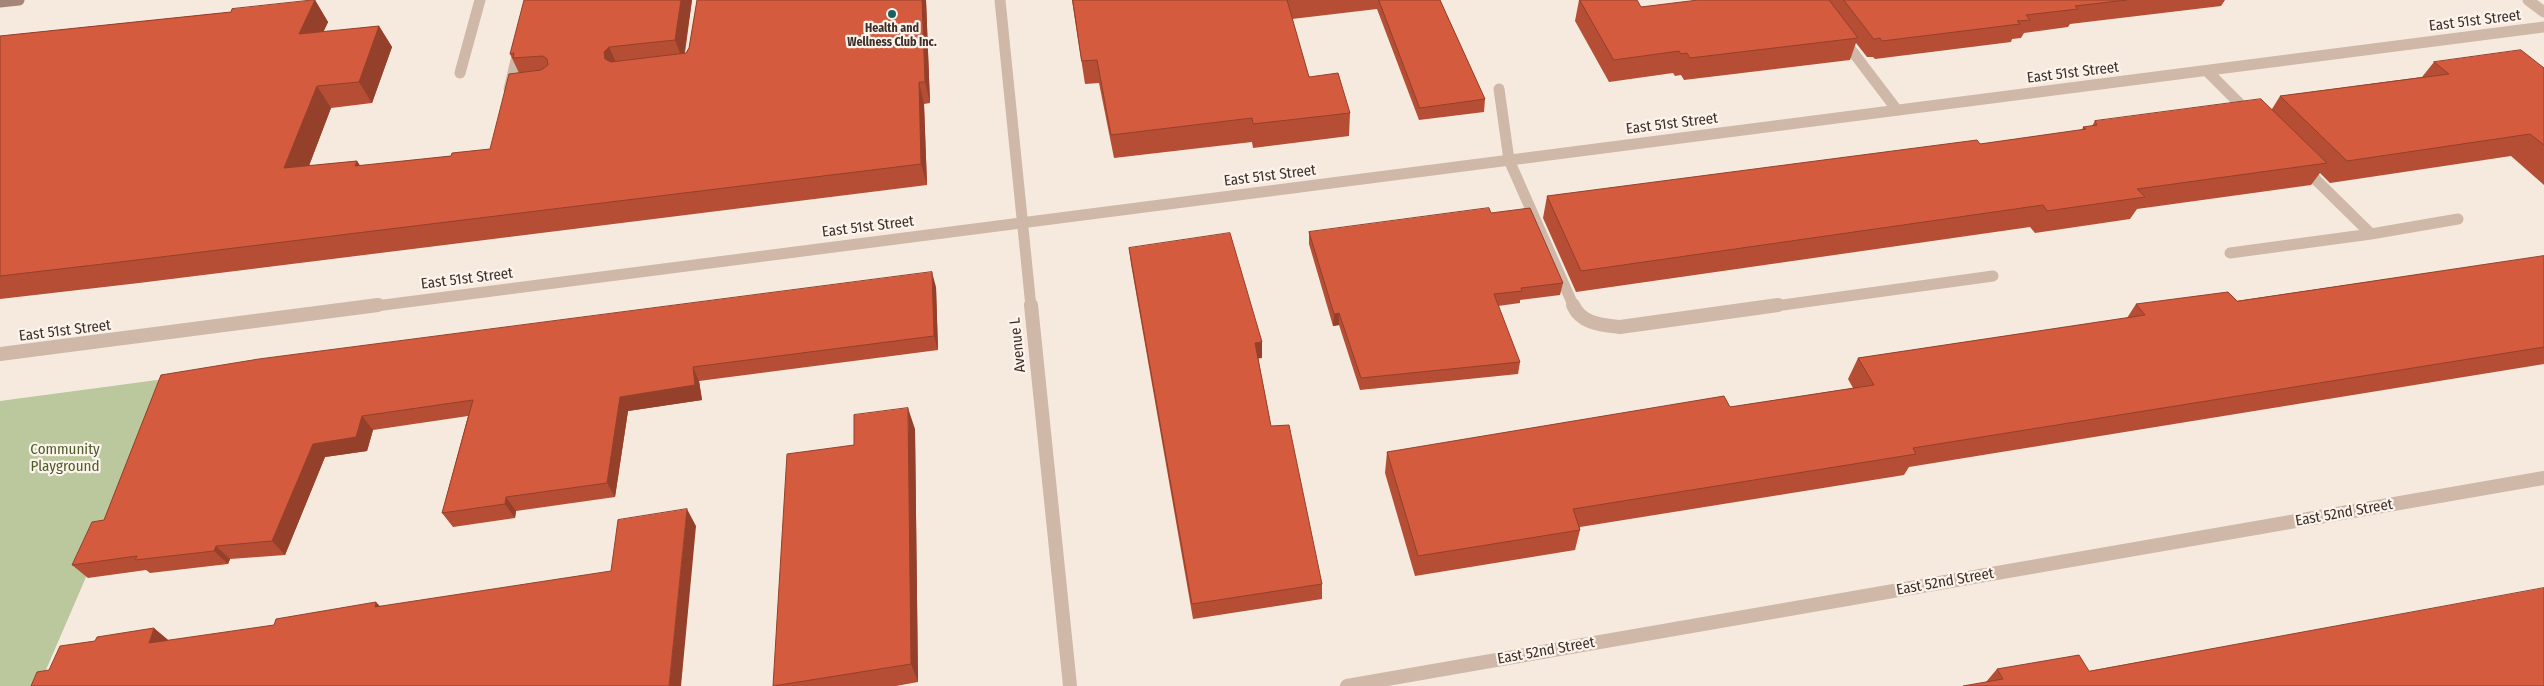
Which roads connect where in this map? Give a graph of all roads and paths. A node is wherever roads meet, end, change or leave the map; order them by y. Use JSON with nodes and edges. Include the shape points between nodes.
{"nodes":[{"id":1,"x":20,"y":0,"type":"edge"},
{"id":2,"x":480,"y":0,"type":"edge"},
{"id":3,"x":1000,"y":0,"type":"edge"},
{"id":4,"x":2528,"y":0,"type":"edge"},
{"id":5,"x":0,"y":2,"type":"edge"},
{"id":6,"x":2544,"y":12,"type":"edge"},
{"id":7,"x":2544,"y":27,"type":"edge"},
{"id":8,"x":1836,"y":30,"type":"edge"},
{"id":9,"x":522,"y":36,"type":"edge"},
{"id":10,"x":2207,"y":71,"type":"junction"},
{"id":11,"x":460,"y":73,"type":"dead end"},
{"id":12,"x":517,"y":88,"type":"edge"},
{"id":13,"x":1499,"y":89,"type":"dead end"},
{"id":14,"x":1898,"y":110,"type":"junction"},
{"id":15,"x":2259,"y":123,"type":"edge"},
{"id":16,"x":2294,"y":158,"type":"edge"},
{"id":17,"x":1510,"y":160,"type":"junction"},
{"id":18,"x":2458,"y":219,"type":"dead end"},
{"id":19,"x":1022,"y":223,"type":"junction"},
{"id":20,"x":2371,"y":234,"type":"junction"},
{"id":21,"x":2230,"y":253,"type":"dead end"},
{"id":22,"x":1993,"y":276,"type":"dead end"},
{"id":23,"x":0,"y":354,"type":"edge"},
{"id":24,"x":2544,"y":478,"type":"edge"},
{"id":25,"x":1070,"y":686,"type":"edge"},
{"id":26,"x":1346,"y":686,"type":"edge"}],
"edges":[{"from":1,"to":5,"type":"main road"},
{"from":2,"to":11,"type":"street"},
{"from":3,"to":19,"type":"street","name":"Avenue L"},
{"from":4,"to":6,"type":"street"},
{"from":7,"to":10,"type":"street","name":"East 51st Street"},
{"from":8,"to":14,"type":"street"},
{"from":9,"to":12,"type":"street","via":[[508,89]]},
{"from":10,"to":14,"type":"street","name":"East 51st Street"},
{"from":10,"to":15,"type":"street"},
{"from":13,"to":17,"type":"street"},
{"from":14,"to":17,"type":"street","name":"East 51st Street"},
{"from":16,"to":20,"type":"street"},
{"from":17,"to":19,"type":"street","name":"East 51st Street"},
{"from":17,"to":22,"type":"street","via":[[1577,314],[1598,324],[1620,327]]},
{"from":18,"to":20,"type":"street"},
{"from":19,"to":23,"type":"street","name":"East 51st Street"},
{"from":19,"to":25,"type":"street","name":"Avenue L"},
{"from":20,"to":21,"type":"street"},
{"from":24,"to":26,"type":"street","name":"East 52nd Street"}]}
